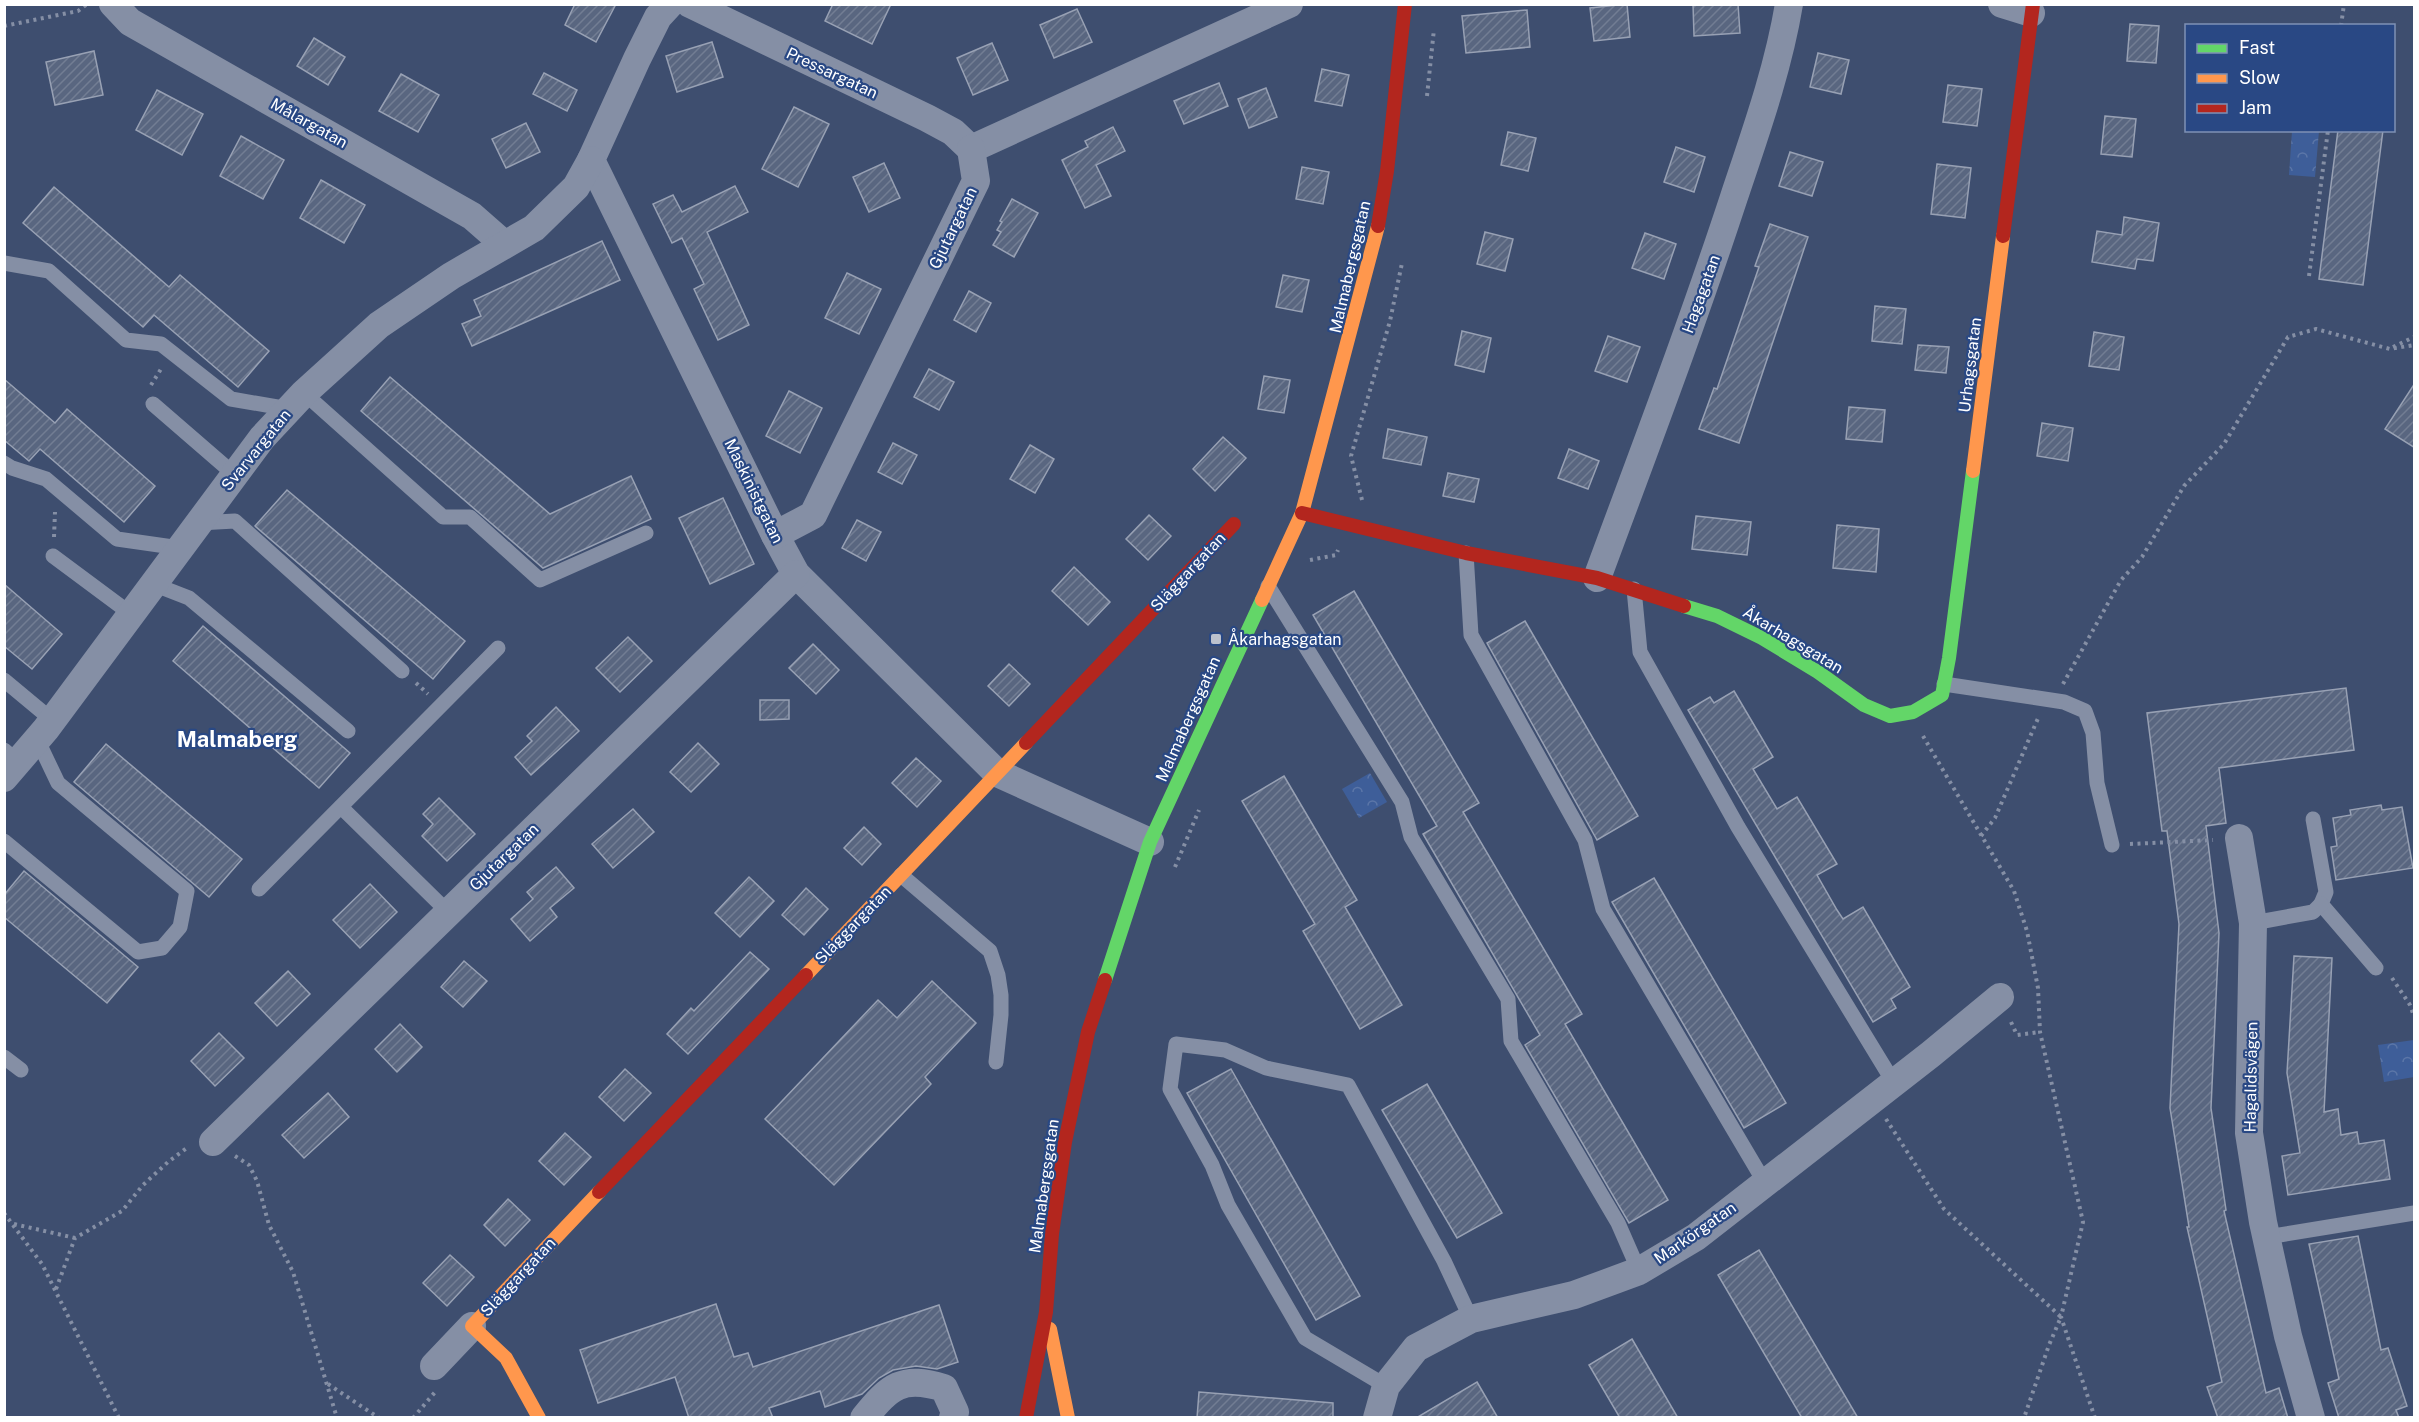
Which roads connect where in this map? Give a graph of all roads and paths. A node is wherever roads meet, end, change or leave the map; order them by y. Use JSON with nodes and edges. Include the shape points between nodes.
{"nodes":[{"id":1,"x":87,"y":4,"type":"edge"},
{"id":2,"x":113,"y":4,"type":"edge"},
{"id":3,"x":670,"y":4,"type":"edge"},
{"id":4,"x":690,"y":4,"type":"edge"},
{"id":5,"x":1289,"y":4,"type":"edge"},
{"id":6,"x":1405,"y":4,"type":"edge"},
{"id":7,"x":1789,"y":4,"type":"edge"},
{"id":8,"x":2002,"y":4,"type":"edge"},
{"id":9,"x":2344,"y":4,"type":"edge"},
{"id":10,"x":2032,"y":9,"type":"edge"},
{"id":11,"x":2341,"y":24,"type":"edge"},
{"id":12,"x":4,"y":26,"type":"edge"},
{"id":13,"x":2328,"y":132,"type":"edge"},
{"id":14,"x":971,"y":149,"type":"junction"},
{"id":15,"x":591,"y":160,"type":"junction"},
{"id":16,"x":504,"y":244,"type":"junction"},
{"id":17,"x":4,"y":262,"type":"edge"},
{"id":18,"x":2309,"y":276,"type":"dead end"},
{"id":19,"x":2415,"y":337,"type":"edge"},
{"id":20,"x":2415,"y":345,"type":"edge"},
{"id":21,"x":2390,"y":349,"type":"junction"},
{"id":22,"x":172,"y":353,"type":"junction"},
{"id":23,"x":297,"y":401,"type":"junction"},
{"id":24,"x":153,"y":404,"type":"joint"},
{"id":25,"x":4,"y":463,"type":"edge"},
{"id":26,"x":235,"y":475,"type":"junction"},
{"id":27,"x":56,"y":487,"type":"junction"},
{"id":28,"x":1302,"y":513,"type":"junction"},
{"id":29,"x":198,"y":523,"type":"junction"},
{"id":30,"x":1234,"y":524,"type":"dead end"},
{"id":31,"x":646,"y":533,"type":"dead end"},
{"id":32,"x":775,"y":535,"type":"junction"},
{"id":33,"x":180,"y":548,"type":"junction"},
{"id":34,"x":1466,"y":553,"type":"junction"},
{"id":35,"x":1336,"y":555,"type":"dead end"},
{"id":36,"x":53,"y":556,"type":"joint"},
{"id":37,"x":1305,"y":571,"type":"dead end"},
{"id":38,"x":796,"y":574,"type":"junction"},
{"id":39,"x":1597,"y":578,"type":"junction"},
{"id":40,"x":153,"y":584,"type":"junction"},
{"id":41,"x":1268,"y":586,"type":"junction"},
{"id":42,"x":1634,"y":590,"type":"junction"},
{"id":43,"x":131,"y":614,"type":"junction"},
{"id":44,"x":498,"y":648,"type":"dead end"},
{"id":45,"x":402,"y":671,"type":"joint"},
{"id":46,"x":4,"y":680,"type":"edge"},
{"id":47,"x":1944,"y":684,"type":"junction"},
{"id":48,"x":2050,"y":700,"type":"junction"},
{"id":49,"x":441,"y":706,"type":"junction"},
{"id":50,"x":1913,"y":712,"type":"junction"},
{"id":51,"x":44,"y":729,"type":"junction"},
{"id":52,"x":348,"y":731,"type":"dead end"},
{"id":53,"x":9,"y":763,"type":"edge"},
{"id":54,"x":997,"y":773,"type":"junction"},
{"id":55,"x":1202,"y":803,"type":"dead end"},
{"id":56,"x":341,"y":807,"type":"junction"},
{"id":57,"x":2313,"y":819,"type":"dead end"},
{"id":58,"x":1981,"y":836,"type":"junction"},
{"id":59,"x":2239,"y":838,"type":"joint"},
{"id":60,"x":4,"y":842,"type":"edge"},
{"id":61,"x":1150,"y":842,"type":"junction"},
{"id":62,"x":2112,"y":845,"type":"joint"},
{"id":63,"x":901,"y":875,"type":"junction"},
{"id":64,"x":1171,"y":876,"type":"dead end"},
{"id":65,"x":259,"y":889,"type":"dead end"},
{"id":66,"x":2321,"y":904,"type":"junction"},
{"id":67,"x":448,"y":912,"type":"junction"},
{"id":68,"x":2253,"y":923,"type":"junction"},
{"id":69,"x":2376,"y":968,"type":"joint"},
{"id":70,"x":2000,"y":997,"type":"joint"},
{"id":71,"x":2415,"y":1016,"type":"edge"},
{"id":72,"x":2040,"y":1032,"type":"junction"},
{"id":73,"x":4,"y":1057,"type":"edge"},
{"id":74,"x":996,"y":1062,"type":"dead end"},
{"id":75,"x":21,"y":1070,"type":"dead end"},
{"id":76,"x":1884,"y":1090,"type":"junction"},
{"id":77,"x":213,"y":1142,"type":"junction"},
{"id":78,"x":1765,"y":1183,"type":"junction"},
{"id":79,"x":4,"y":1213,"type":"edge"},
{"id":80,"x":2415,"y":1213,"type":"edge"},
{"id":81,"x":15,"y":1224,"type":"junction"},
{"id":82,"x":2267,"y":1237,"type":"junction"},
{"id":83,"x":75,"y":1238,"type":"junction"},
{"id":84,"x":1639,"y":1271,"type":"junction"},
{"id":85,"x":56,"y":1288,"type":"junction"},
{"id":86,"x":1046,"y":1312,"type":"junction"},
{"id":87,"x":2061,"y":1317,"type":"junction"},
{"id":88,"x":1471,"y":1319,"type":"junction"},
{"id":89,"x":472,"y":1326,"type":"junction"},
{"id":90,"x":434,"y":1366,"type":"dead end"},
{"id":91,"x":327,"y":1383,"type":"junction"},
{"id":92,"x":1386,"y":1386,"type":"junction"},
{"id":93,"x":119,"y":1418,"type":"edge"},
{"id":94,"x":337,"y":1418,"type":"edge"},
{"id":95,"x":379,"y":1418,"type":"edge"},
{"id":96,"x":539,"y":1418,"type":"edge"},
{"id":97,"x":864,"y":1418,"type":"edge"},
{"id":98,"x":953,"y":1418,"type":"edge"},
{"id":99,"x":1026,"y":1418,"type":"edge"},
{"id":100,"x":1068,"y":1418,"type":"edge"},
{"id":101,"x":1377,"y":1418,"type":"edge"},
{"id":102,"x":2024,"y":1418,"type":"edge"},
{"id":103,"x":2095,"y":1418,"type":"edge"},
{"id":104,"x":2311,"y":1418,"type":"edge"}],
"edges":[{"from":1,"to":12,"type":"path","via":[[78,11]]},
{"from":2,"to":16,"type":"street","name":"Målargatan","via":[[130,22],[472,216]]},
{"from":3,"to":15,"type":"street","via":[[658,17],[642,48]]},
{"from":4,"to":14,"type":"street","name":"Pressargatan","via":[[927,118],[953,132]]},
{"from":5,"to":14,"type":"street"},
{"from":6,"to":28,"type":"street","name":"Malmabergsgatan","via":[[1377,235]]},
{"from":7,"to":39,"type":"street","name":"Hagagatan","via":[[1758,123],[1714,259]]},
{"from":8,"to":10,"type":"street"},
{"from":9,"to":11,"type":"path"},
{"from":10,"to":47,"type":"street","name":"Urhagsgatan"},
{"from":13,"to":18,"type":"path"},
{"from":14,"to":32,"type":"street","name":"Gjutargatan","via":[[976,181],[813,515]]},
{"from":15,"to":16,"type":"street","name":"Svarvargatan","via":[[576,187],[554,210],[534,228]]},
{"from":15,"to":32,"type":"street","name":"Maskinistgatan"},
{"from":16,"to":23,"type":"street","name":"Svarvargatan","via":[[379,325]]},
{"from":17,"to":22,"type":"lane","via":[[49,271],[126,340],[161,344]]},
{"from":19,"to":21,"type":"path"},
{"from":20,"to":21,"type":"path"},
{"from":21,"to":48,"type":"path","via":[[2316,329],[2288,337],[2224,444],[2184,486],[2142,557],[2121,580]]},
{"from":22,"to":23,"type":"lane","via":[[231,399]]},
{"from":22,"to":24,"type":"path","via":[[151,385]]},
{"from":23,"to":26,"type":"street","name":"Svarvargatan","via":[[262,438]]},
{"from":23,"to":31,"type":"lane","via":[[443,517],[470,517],[540,580]]},
{"from":24,"to":26,"type":"lane"},
{"from":25,"to":27,"type":"lane","via":[[46,479]]},
{"from":26,"to":29,"type":"street","name":"Svarvargatan"},
{"from":27,"to":33,"type":"lane","via":[[117,539]]},
{"from":27,"to":36,"type":"path"},
{"from":28,"to":34,"type":"street","name":"Åkarhagsgatan"},
{"from":28,"to":41,"type":"street","name":"Malmabergsgatan"},
{"from":29,"to":33,"type":"street","name":"Svarvargatan"},
{"from":29,"to":45,"type":"lane","via":[[235,521]]},
{"from":30,"to":54,"type":"street","name":"Släggargatan"},
{"from":32,"to":38,"type":"street","name":"Maskinistgatan"},
{"from":33,"to":40,"type":"street","name":"Svarvargatan"},
{"from":34,"to":39,"type":"street","name":"Åkarhagsgatan"},
{"from":34,"to":78,"type":"lane","via":[[1471,634],[1586,840],[1603,909]]},
{"from":35,"to":37,"type":"path","via":[[1310,560]]},
{"from":36,"to":43,"type":"lane"},
{"from":38,"to":54,"type":"street","name":"Maskinistgatan"},
{"from":38,"to":67,"type":"street","name":"Gjutargatan"},
{"from":39,"to":42,"type":"street","name":"Åkarhagsgatan"},
{"from":40,"to":43,"type":"street","name":"Svarvargatan"},
{"from":40,"to":52,"type":"lane","via":[[189,598]]},
{"from":41,"to":61,"type":"street","name":"Malmabergsgatan"},
{"from":41,"to":84,"type":"lane","via":[[1402,802],[1411,837],[1508,999],[1510,1041],[1618,1223]]},
{"from":42,"to":50,"type":"street","name":"Åkarhagsgatan","via":[[1717,616],[1762,638],[1863,705],[1890,716]]},
{"from":42,"to":76,"type":"lane","via":[[1640,652]]},
{"from":43,"to":51,"type":"street","name":"Svarvargatan"},
{"from":44,"to":49,"type":"lane"},
{"from":45,"to":49,"type":"path"},
{"from":46,"to":51,"type":"lane"},
{"from":47,"to":48,"type":"lane"},
{"from":47,"to":50,"type":"street","via":[[1942,695]]},
{"from":48,"to":58,"type":"path","via":[[1995,818]]},
{"from":48,"to":62,"type":"lane","via":[[2085,711],[2093,733],[2097,783]]},
{"from":49,"to":56,"type":"lane"},
{"from":50,"to":58,"type":"path"},
{"from":51,"to":53,"type":"street","name":"Svarvargatan"},
{"from":51,"to":60,"type":"lane","via":[[58,783],[187,891],[180,927],[162,948],[138,952]]},
{"from":54,"to":61,"type":"street","name":"Maskinistgatan"},
{"from":54,"to":63,"type":"street","name":"Släggargatan"},
{"from":55,"to":64,"type":"path"},
{"from":56,"to":65,"type":"lane"},
{"from":56,"to":67,"type":"lane"},
{"from":57,"to":66,"type":"lane","via":[[2326,892]]},
{"from":58,"to":72,"type":"path","via":[[2013,891],[2027,931],[2038,988]]},
{"from":59,"to":62,"type":"path"},
{"from":59,"to":68,"type":"street","name":"Hagalidsvägen"},
{"from":61,"to":86,"type":"street","name":"Malmabergsgatan","via":[[1089,1032],[1065,1142]]},
{"from":63,"to":74,"type":"lane","via":[[990,951],[1001,995]]},
{"from":63,"to":89,"type":"street","name":"Släggargatan"},
{"from":66,"to":68,"type":"lane","via":[[2313,912]]},
{"from":66,"to":69,"type":"lane"},
{"from":67,"to":77,"type":"street","name":"Gjutargatan"},
{"from":68,"to":82,"type":"street","name":"Hagalidsvägen","via":[[2249,1133]]},
{"from":69,"to":71,"type":"path","via":[[2392,977]]},
{"from":70,"to":72,"type":"path","via":[[2017,1035]]},
{"from":70,"to":76,"type":"street","name":"Markörgatan"},
{"from":72,"to":87,"type":"path","via":[[2083,1222]]},
{"from":73,"to":75,"type":"lane"},
{"from":76,"to":78,"type":"street","name":"Markörgatan"},
{"from":76,"to":87,"type":"path","via":[[1883,1115],[1944,1209]]},
{"from":77,"to":83,"type":"path","via":[[194,1143],[185,1149],[142,1185],[122,1211]]},
{"from":77,"to":91,"type":"path","via":[[249,1165],[257,1181],[269,1225],[293,1272]]},
{"from":78,"to":84,"type":"street","name":"Markörgatan","via":[[1696,1237]]},
{"from":79,"to":81,"type":"path"},
{"from":80,"to":82,"type":"lane"},
{"from":81,"to":83,"type":"path"},
{"from":81,"to":85,"type":"path"},
{"from":82,"to":104,"type":"street","name":"Hagalidsvägen"},
{"from":83,"to":85,"type":"path"},
{"from":84,"to":88,"type":"street","name":"Markörgatan","via":[[1574,1296]]},
{"from":85,"to":93,"type":"path"},
{"from":86,"to":99,"type":"street","name":"Malmabergsgatan"},
{"from":86,"to":100,"type":"street","name":"Malmabergsgatan"},
{"from":87,"to":102,"type":"path"},
{"from":87,"to":103,"type":"path"},
{"from":88,"to":92,"type":"street","name":"Markörgatan","via":[[1416,1348]]},
{"from":88,"to":92,"type":"lane","via":[[1444,1261],[1348,1085],[1266,1068],[1225,1050],[1176,1044],[1170,1089],[1212,1165],[1228,1205],[1305,1338]]},
{"from":89,"to":90,"type":"street","name":"Släggargatan"},
{"from":89,"to":96,"type":"street","name":"Släggargatan","via":[[506,1359]]},
{"from":91,"to":94,"type":"path"},
{"from":91,"to":95,"type":"path"},
{"from":92,"to":101,"type":"street","name":"Markörgatan"},
{"from":97,"to":98,"type":"street","via":[[882,1396],[901,1383],[923,1382],[944,1388],[955,1412]]}]}
